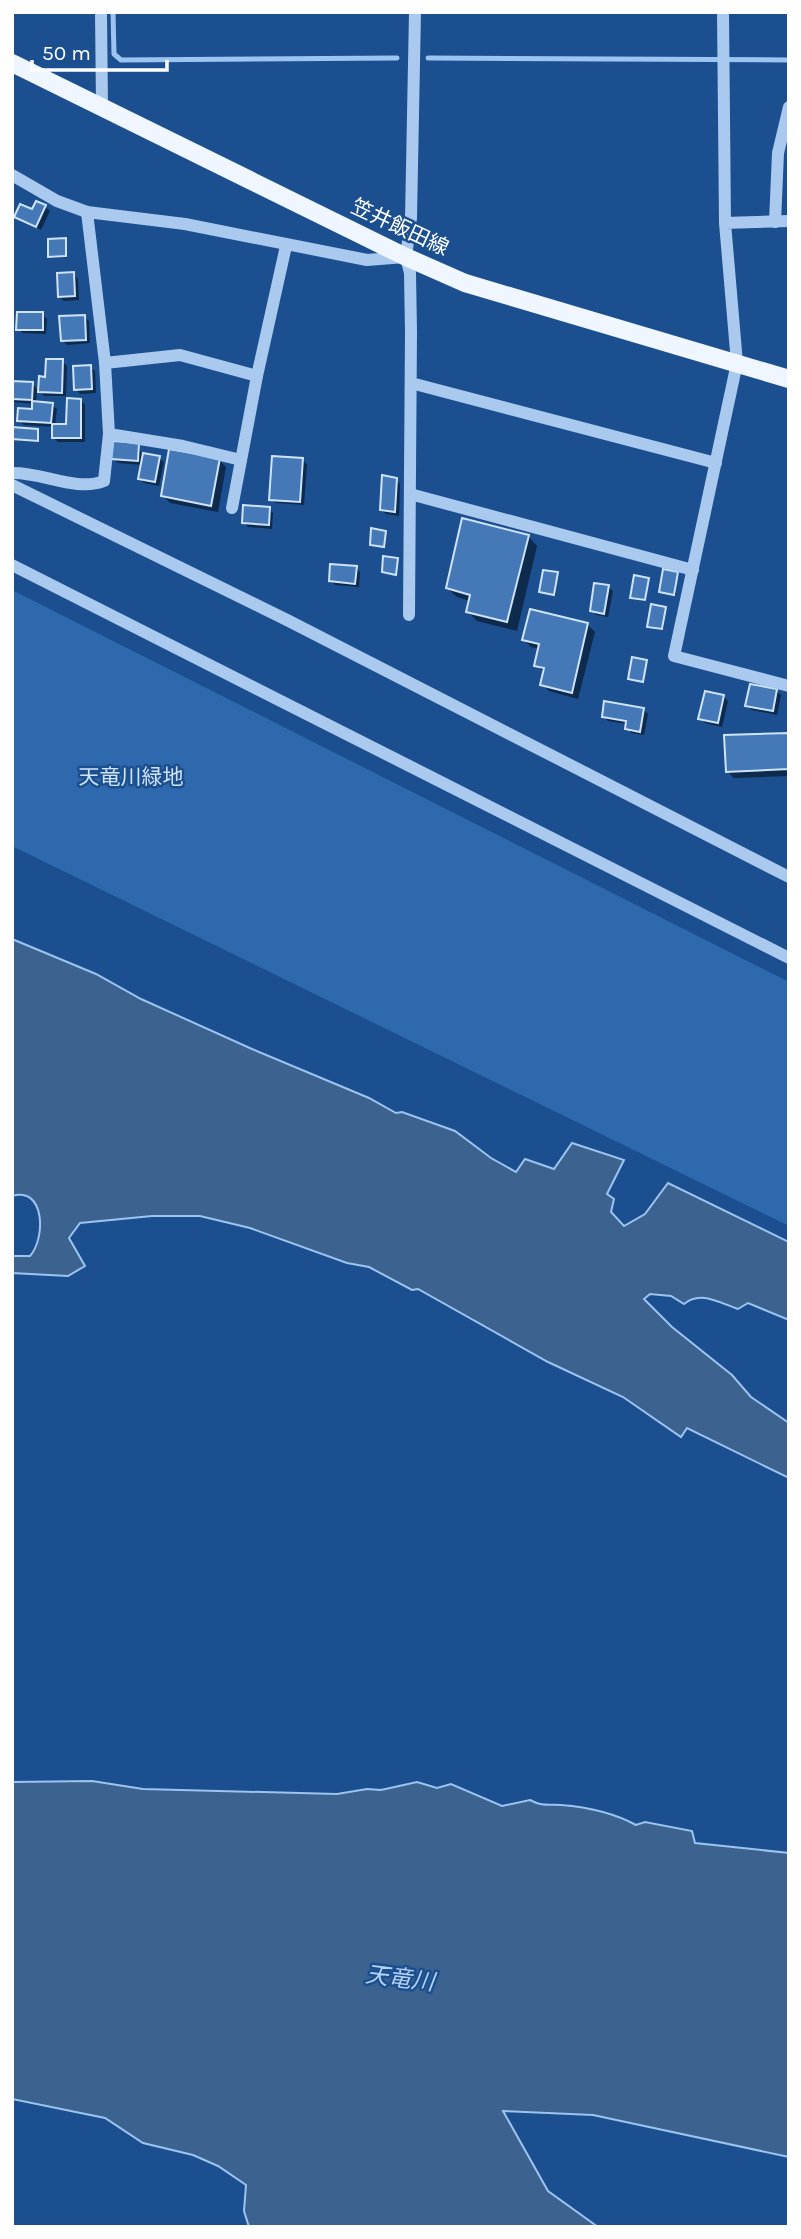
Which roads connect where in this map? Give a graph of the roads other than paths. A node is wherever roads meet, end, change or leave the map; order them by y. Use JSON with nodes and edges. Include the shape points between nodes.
{"nodes":[{"id":1,"x":101,"y":12,"type":"edge"},
{"id":2,"x":415,"y":12,"type":"edge"},
{"id":3,"x":723,"y":12,"type":"edge"},
{"id":4,"x":12,"y":63,"type":"edge"},
{"id":5,"x":102,"y":107,"type":"junction"},
{"id":6,"x":789,"y":107,"type":"edge"},
{"id":7,"x":12,"y":175,"type":"edge"},
{"id":8,"x":87,"y":212,"type":"junction"},
{"id":9,"x":789,"y":221,"type":"edge"},
{"id":10,"x":775,"y":222,"type":"junction"},
{"id":11,"x":725,"y":223,"type":"junction"},
{"id":12,"x":286,"y":246,"type":"junction"},
{"id":13,"x":406,"y":257,"type":"junction"},
{"id":14,"x":105,"y":363,"type":"junction"},
{"id":15,"x":737,"y":363,"type":"junction"},
{"id":16,"x":257,"y":376,"type":"junction"},
{"id":17,"x":789,"y":379,"type":"edge"},
{"id":18,"x":411,"y":383,"type":"junction"},
{"id":19,"x":109,"y":434,"type":"junction"},
{"id":20,"x":241,"y":460,"type":"junction"},
{"id":21,"x":716,"y":463,"type":"junction"},
{"id":22,"x":12,"y":473,"type":"edge"},
{"id":23,"x":12,"y":485,"type":"edge"},
{"id":24,"x":410,"y":494,"type":"junction"},
{"id":25,"x":232,"y":508,"type":"dead end"},
{"id":26,"x":12,"y":565,"type":"edge"},
{"id":27,"x":693,"y":570,"type":"junction"},
{"id":28,"x":409,"y":615,"type":"dead end"},
{"id":29,"x":789,"y":686,"type":"edge"},
{"id":30,"x":789,"y":877,"type":"edge"},
{"id":31,"x":789,"y":958,"type":"edge"}],
"edges":[{"from":1,"to":5,"type":"street"},
{"from":2,"to":13,"type":"street","via":[[411,218]]},
{"from":3,"to":11,"type":"street"},
{"from":4,"to":5,"type":"main road","name":"笠井飯田線"},
{"from":5,"to":13,"type":"main road","name":"笠井飯田線"},
{"from":6,"to":10,"type":"street","via":[[778,153]]},
{"from":7,"to":8,"type":"street"},
{"from":8,"to":12,"type":"street","via":[[185,223]]},
{"from":8,"to":14,"type":"street"},
{"from":9,"to":10,"type":"street"},
{"from":10,"to":11,"type":"street"},
{"from":11,"to":15,"type":"street"},
{"from":12,"to":13,"type":"street","via":[[367,260]]},
{"from":12,"to":16,"type":"street"},
{"from":13,"to":15,"type":"main road","name":"笠井飯田線","via":[[465,283]]},
{"from":13,"to":18,"type":"street"},
{"from":14,"to":16,"type":"street","via":[[180,355]]},
{"from":14,"to":19,"type":"street"},
{"from":15,"to":17,"type":"main road","name":"笠井飯田線"},
{"from":15,"to":21,"type":"street"},
{"from":16,"to":20,"type":"street"},
{"from":18,"to":21,"type":"street"},
{"from":18,"to":24,"type":"street"},
{"from":19,"to":20,"type":"street"},
{"from":19,"to":22,"type":"street","via":[[104,481],[93,485]]},
{"from":20,"to":25,"type":"street"},
{"from":21,"to":27,"type":"street"},
{"from":23,"to":30,"type":"street"},
{"from":24,"to":27,"type":"street"},
{"from":24,"to":28,"type":"street"},
{"from":26,"to":31,"type":"street"},
{"from":27,"to":29,"type":"street","via":[[674,656]]}]}
